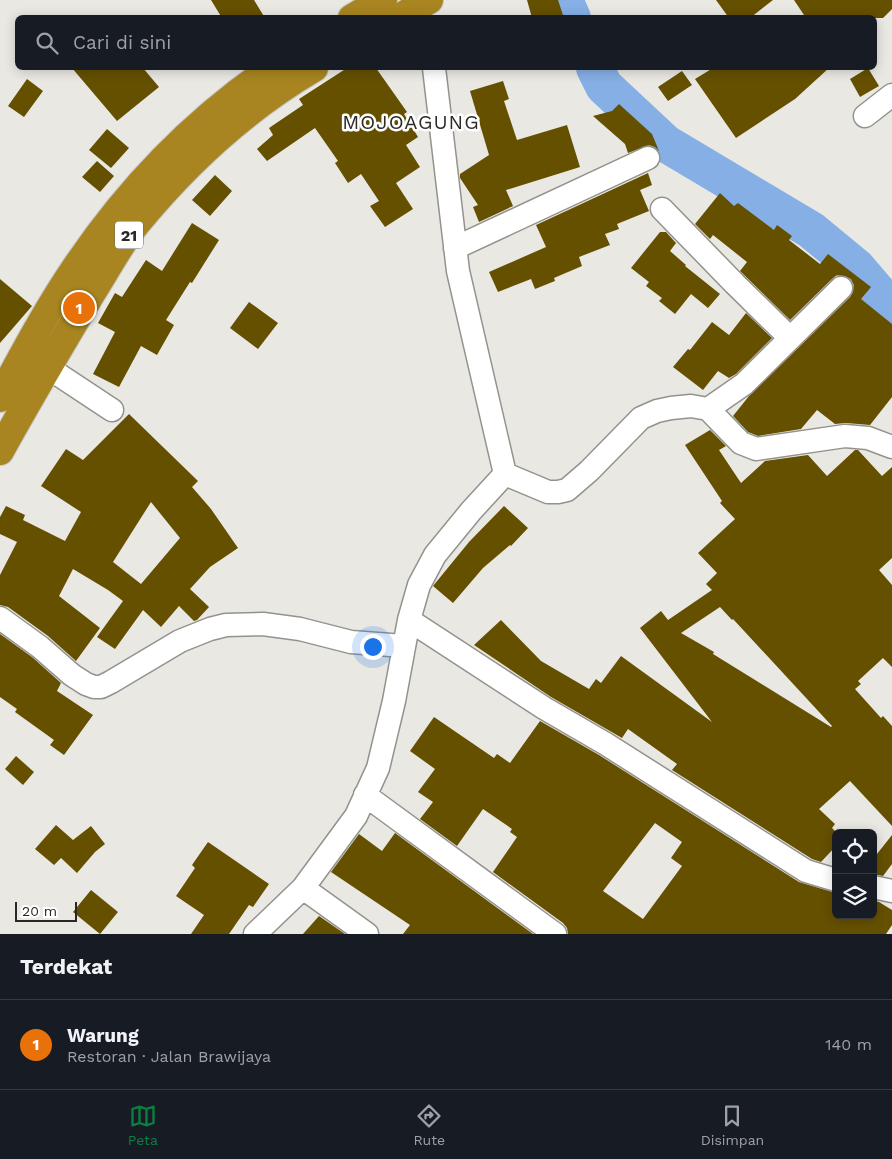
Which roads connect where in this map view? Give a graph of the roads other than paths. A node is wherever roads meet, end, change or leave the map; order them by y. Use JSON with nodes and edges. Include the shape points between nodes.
{"nodes":[{"id":1,"x":384,"y":0,"type":"edge"},
{"id":2,"x":428,"y":5,"type":"edge"},
{"id":3,"x":357,"y":15,"type":"edge"},
{"id":4,"x":406,"y":15,"type":"edge"},
{"id":5,"x":269,"y":70,"type":"edge"},
{"id":6,"x":311,"y":70,"type":"edge"},
{"id":7,"x":434,"y":70,"type":"edge"},
{"id":8,"x":892,"y":95,"type":"edge"},
{"id":9,"x":865,"y":116,"type":"dead end"},
{"id":10,"x":648,"y":158,"type":"dead end"},
{"id":11,"x":662,"y":209,"type":"dead end"},
{"id":12,"x":455,"y":248,"type":"junction"},
{"id":13,"x":841,"y":288,"type":"dead end"},
{"id":14,"x":790,"y":338,"type":"junction"},
{"id":15,"x":48,"y":365,"type":"junction"},
{"id":16,"x":0,"y":398,"type":"edge"},
{"id":17,"x":708,"y":409,"type":"junction"},
{"id":18,"x":112,"y":410,"type":"dead end"},
{"id":19,"x":892,"y":446,"type":"edge"},
{"id":20,"x":0,"y":452,"type":"edge"},
{"id":21,"x":505,"y":474,"type":"junction"},
{"id":22,"x":0,"y":618,"type":"edge"},
{"id":23,"x":409,"y":620,"type":"junction"},
{"id":24,"x":404,"y":646,"type":"junction"},
{"id":25,"x":365,"y":795,"type":"junction"},
{"id":26,"x":832,"y":879,"type":"edge"},
{"id":27,"x":303,"y":888,"type":"junction"},
{"id":28,"x":877,"y":888,"type":"edge"},
{"id":29,"x":892,"y":891,"type":"edge"},
{"id":30,"x":256,"y":934,"type":"edge"},
{"id":31,"x":367,"y":934,"type":"edge"},
{"id":32,"x":555,"y":934,"type":"edge"}],
"edges":[{"from":1,"to":3,"type":"highway"},
{"from":2,"to":4,"type":"highway"},
{"from":5,"to":16,"type":"highway","number":"21","via":[[197,126],[117,212],[72,273]]},
{"from":6,"to":15,"type":"highway","number":"21","via":[[247,114],[204,151],[162,194],[135,226]]},
{"from":7,"to":12,"type":"street"},
{"from":8,"to":9,"type":"street"},
{"from":10,"to":12,"type":"street"},
{"from":11,"to":14,"type":"street"},
{"from":12,"to":21,"type":"street"},
{"from":13,"to":14,"type":"street"},
{"from":14,"to":17,"type":"street","via":[[744,384]]},
{"from":15,"to":18,"type":"street"},
{"from":15,"to":20,"type":"highway","number":"21"},
{"from":17,"to":19,"type":"street","via":[[741,443],[756,448],[845,436],[868,438]]},
{"from":17,"to":21,"type":"street","via":[[691,406],[671,408],[641,418],[567,490],[548,492]]},
{"from":21,"to":23,"type":"street","via":[[435,555],[419,585]]},
{"from":22,"to":24,"type":"street","via":[[72,675],[94,687],[111,682],[180,641],[226,625],[262,624],[300,629],[350,642]]},
{"from":23,"to":24,"type":"street"},
{"from":23,"to":26,"type":"street","via":[[806,871]]},
{"from":24,"to":25,"type":"street","via":[[378,768]]},
{"from":25,"to":27,"type":"street","via":[[356,816]]},
{"from":25,"to":32,"type":"street"},
{"from":27,"to":30,"type":"street"},
{"from":27,"to":31,"type":"street"},
{"from":28,"to":29,"type":"street"}]}
